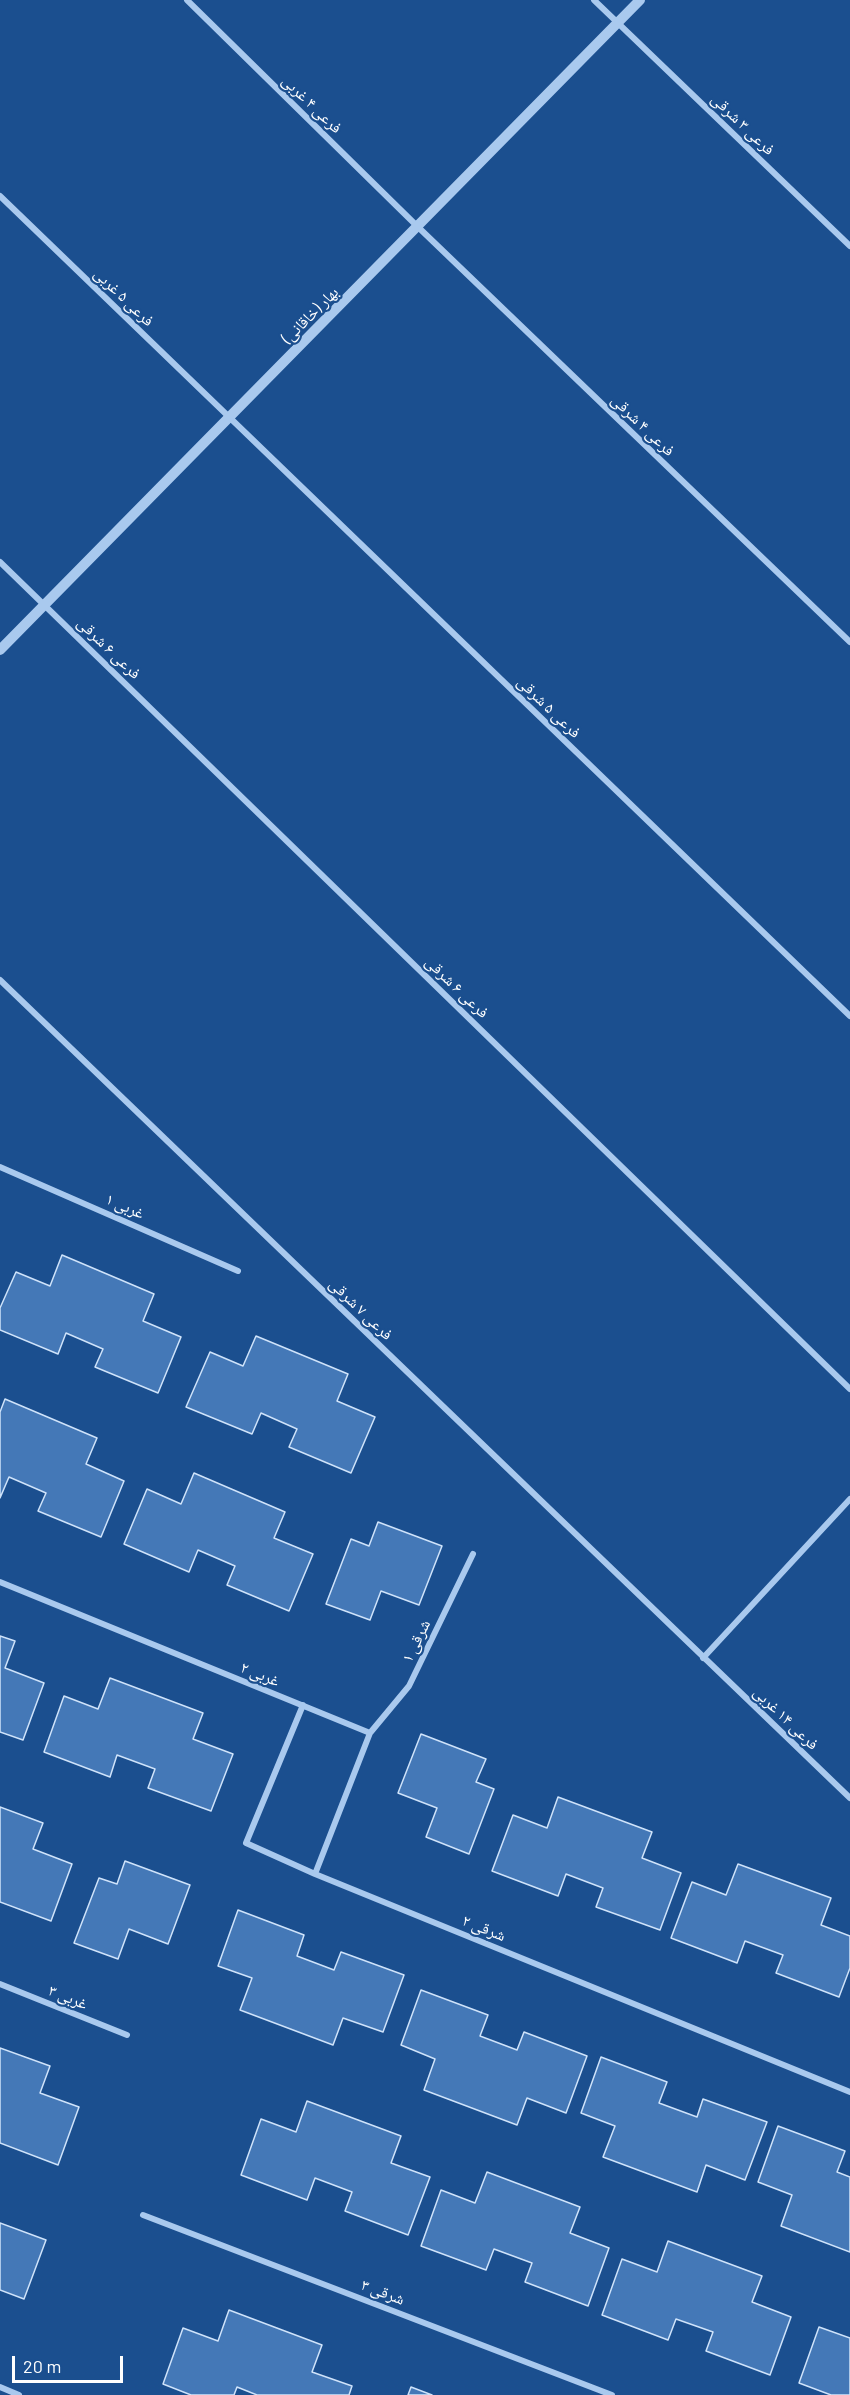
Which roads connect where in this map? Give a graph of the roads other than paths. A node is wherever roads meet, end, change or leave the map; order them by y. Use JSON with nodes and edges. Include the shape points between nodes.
{"nodes":[{"id":1,"x":187,"y":0,"type":"edge"},
{"id":2,"x":594,"y":0,"type":"edge"},
{"id":3,"x":640,"y":0,"type":"edge"},
{"id":4,"x":618,"y":23,"type":"junction"},
{"id":5,"x":0,"y":196,"type":"edge"},
{"id":6,"x":418,"y":227,"type":"junction"},
{"id":7,"x":850,"y":246,"type":"edge"},
{"id":8,"x":229,"y":417,"type":"junction"},
{"id":9,"x":0,"y":562,"type":"edge"},
{"id":10,"x":45,"y":604,"type":"junction"},
{"id":11,"x":850,"y":642,"type":"edge"},
{"id":12,"x":0,"y":650,"type":"edge"},
{"id":13,"x":0,"y":980,"type":"edge"},
{"id":14,"x":850,"y":1016,"type":"edge"},
{"id":15,"x":0,"y":1167,"type":"edge"},
{"id":16,"x":238,"y":1271,"type":"dead end"},
{"id":17,"x":850,"y":1389,"type":"edge"},
{"id":18,"x":850,"y":1499,"type":"edge"},
{"id":19,"x":473,"y":1554,"type":"dead end"},
{"id":20,"x":0,"y":1582,"type":"edge"},
{"id":21,"x":703,"y":1658,"type":"junction"},
{"id":22,"x":303,"y":1706,"type":"junction"},
{"id":23,"x":370,"y":1733,"type":"junction"},
{"id":24,"x":850,"y":1798,"type":"edge"},
{"id":25,"x":315,"y":1874,"type":"junction"},
{"id":26,"x":0,"y":1984,"type":"edge"},
{"id":27,"x":127,"y":2035,"type":"dead end"},
{"id":28,"x":850,"y":2092,"type":"edge"},
{"id":29,"x":143,"y":2215,"type":"dead end"},
{"id":30,"x":0,"y":2387,"type":"edge"},
{"id":31,"x":19,"y":2395,"type":"edge"},
{"id":32,"x":612,"y":2395,"type":"edge"}],
"edges":[{"from":1,"to":6,"type":"street","name":"فرعی ۴ غربی"},
{"from":2,"to":4,"type":"street","name":"فرعی ۳ شرقی"},
{"from":3,"to":4,"type":"street","name":"بهار (خاقانی)"},
{"from":4,"to":6,"type":"street","name":"بهار (خاقانی)"},
{"from":4,"to":7,"type":"street","name":"فرعی ۳ شرقی"},
{"from":5,"to":8,"type":"street","name":"فرعی ۵ غربی"},
{"from":6,"to":8,"type":"street","name":"بهار (خاقانی)"},
{"from":6,"to":11,"type":"street","name":"فرعی ۴ شرقی"},
{"from":8,"to":10,"type":"street","name":"بهار (خاقانی)"},
{"from":8,"to":14,"type":"street","name":"فرعی ۵ شرقی"},
{"from":9,"to":10,"type":"street","name":"فرعی ۶ شرقی"},
{"from":10,"to":12,"type":"street","name":"بهار (خاقانی)"},
{"from":10,"to":17,"type":"street","name":"فرعی ۶ شرقی"},
{"from":13,"to":21,"type":"street","name":"فرعی ۷ شرقی"},
{"from":15,"to":16,"type":"street","name":"۱ غربی"},
{"from":18,"to":21,"type":"street"},
{"from":19,"to":23,"type":"street","name":"۱ شرقی","via":[[409,1686]]},
{"from":20,"to":22,"type":"street","name":"۲ غربی"},
{"from":21,"to":24,"type":"street","name":"فرعی ۱۴ غربی"},
{"from":22,"to":23,"type":"street","name":"۲ غربی"},
{"from":22,"to":25,"type":"street","name":"۲ شرقی","via":[[246,1843]]},
{"from":23,"to":25,"type":"street"},
{"from":25,"to":28,"type":"street","name":"۲ شرقی"},
{"from":26,"to":27,"type":"street","name":"۳ غربی"},
{"from":29,"to":32,"type":"street","name":"۳ شرقی"},
{"from":30,"to":31,"type":"street"}]}
